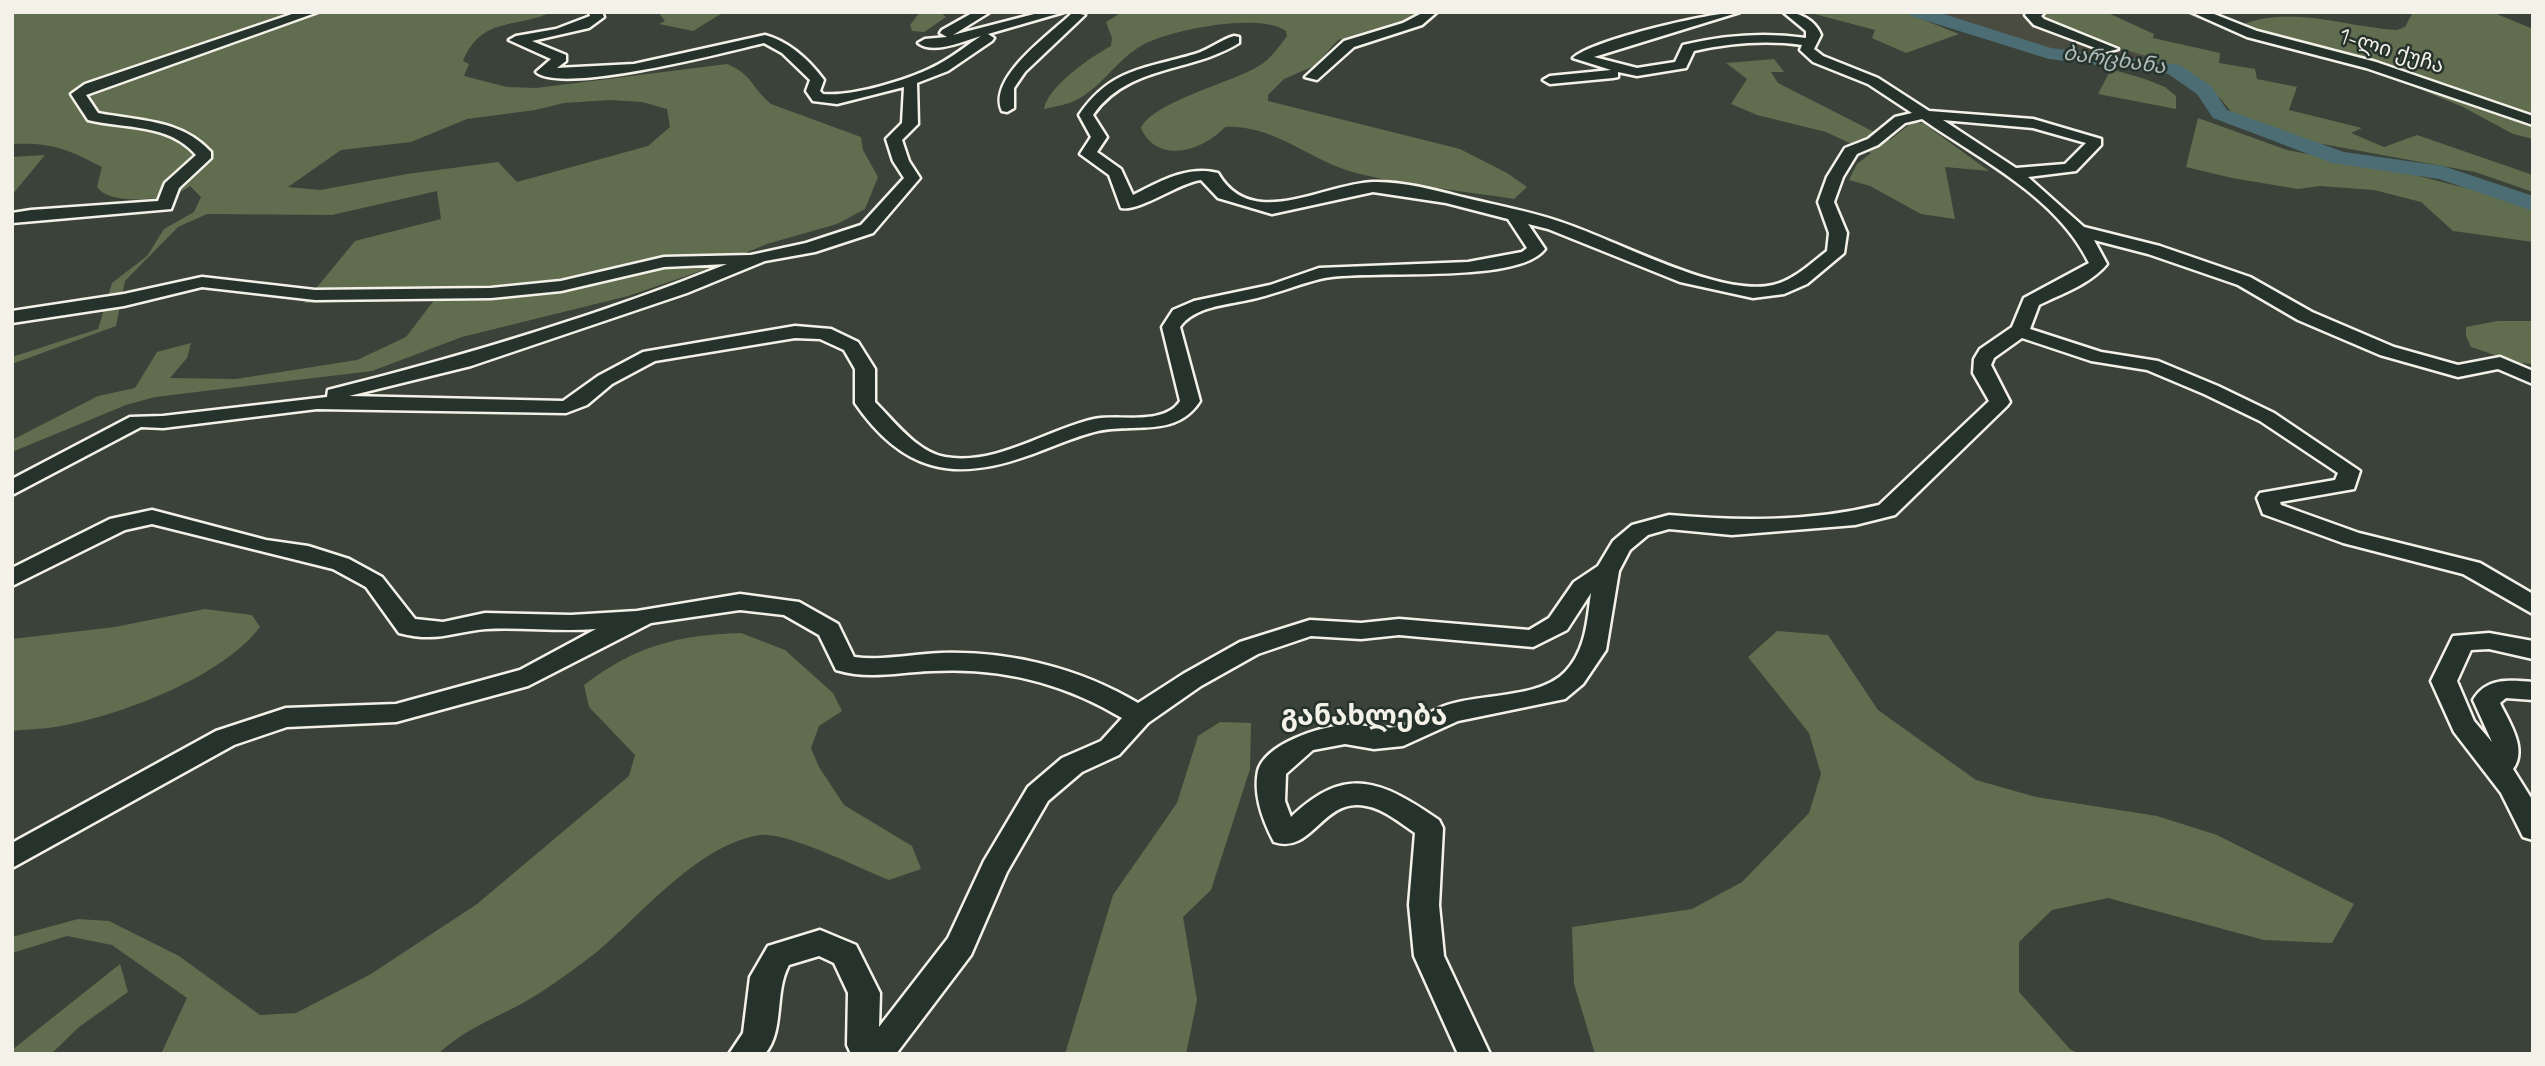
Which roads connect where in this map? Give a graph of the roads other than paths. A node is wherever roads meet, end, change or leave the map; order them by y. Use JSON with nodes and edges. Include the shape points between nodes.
{"nodes":[{"id":1,"x":312,"y":12,"type":"edge"},
{"id":2,"x":595,"y":12,"type":"edge"},
{"id":3,"x":984,"y":12,"type":"edge"},
{"id":4,"x":1058,"y":12,"type":"edge"},
{"id":5,"x":1076,"y":12,"type":"edge"},
{"id":6,"x":1431,"y":12,"type":"edge"},
{"id":7,"x":1734,"y":12,"type":"edge"},
{"id":8,"x":1789,"y":12,"type":"edge"},
{"id":9,"x":2039,"y":12,"type":"edge"},
{"id":10,"x":2197,"y":12,"type":"edge"},
{"id":11,"x":1025,"y":22,"type":"junction"},
{"id":12,"x":1234,"y":40,"type":"dead end"},
{"id":13,"x":1808,"y":42,"type":"junction"},
{"id":14,"x":2111,"y":49,"type":"dead end"},
{"id":15,"x":1637,"y":72,"type":"junction"},
{"id":16,"x":1312,"y":77,"type":"dead end"},
{"id":17,"x":1550,"y":80,"type":"dead end"},
{"id":18,"x":904,"y":83,"type":"junction"},
{"id":19,"x":1007,"y":108,"type":"dead end"},
{"id":20,"x":1925,"y":114,"type":"junction"},
{"id":21,"x":2533,"y":121,"type":"edge"},
{"id":22,"x":2014,"y":173,"type":"junction"},
{"id":23,"x":1514,"y":215,"type":"junction"},
{"id":24,"x":12,"y":218,"type":"edge"},
{"id":25,"x":2076,"y":230,"type":"junction"},
{"id":26,"x":761,"y":257,"type":"junction"},
{"id":27,"x":12,"y":317,"type":"edge"},
{"id":28,"x":2018,"y":331,"type":"junction"},
{"id":29,"x":2533,"y":378,"type":"edge"},
{"id":30,"x":273,"y":409,"type":"junction"},
{"id":31,"x":12,"y":488,"type":"edge"},
{"id":32,"x":1607,"y":571,"type":"junction"},
{"id":33,"x":12,"y":578,"type":"edge"},
{"id":34,"x":2533,"y":606,"type":"edge"},
{"id":35,"x":647,"y":616,"type":"junction"},
{"id":36,"x":2533,"y":650,"type":"edge"},
{"id":37,"x":2533,"y":691,"type":"edge"},
{"id":38,"x":1139,"y":716,"type":"junction"},
{"id":39,"x":2496,"y":767,"type":"junction"},
{"id":40,"x":2533,"y":830,"type":"edge"},
{"id":41,"x":12,"y":857,"type":"edge"},
{"id":42,"x":745,"y":1054,"type":"edge"},
{"id":43,"x":1474,"y":1054,"type":"edge"}],
"edges":[{"from":1,"to":24,"type":"street","via":[[78,94],[93,117],[185,134],[197,142],[205,155],[171,186],[165,205]]},
{"from":2,"to":18,"type":"street","via":[[597,17],[584,25],[516,40],[561,58],[543,72],[635,68],[765,39],[779,43],[805,66],[817,80],[813,91],[818,98],[837,100]]},
{"from":3,"to":11,"type":"street","via":[[925,43]]},
{"from":4,"to":11,"type":"street"},
{"from":5,"to":19,"type":"street","via":[[1044,49],[1029,58],[1007,88]]},
{"from":6,"to":16,"type":"street","via":[[1420,21],[1354,41]]},
{"from":7,"to":15,"type":"street","via":[[1694,26],[1618,41],[1580,58]]},
{"from":8,"to":13,"type":"street","via":[[1812,29],[1814,35]]},
{"from":9,"to":14,"type":"street","via":[[2032,15],[2039,22]]},
{"from":10,"to":21,"type":"street","name":"1-ლი ქუჩა","via":[[2252,34],[2371,65]]},
{"from":11,"to":18,"type":"street","via":[[979,41],[943,68]]},
{"from":12,"to":23,"type":"street","via":[[1198,60],[1139,71],[1094,102],[1086,115],[1099,137],[1087,154],[1113,167],[1122,180],[1127,204],[1203,174],[1212,176],[1224,195],[1272,209],[1386,187]]},
{"from":13,"to":15,"type":"street","via":[[1776,37],[1703,45],[1688,48],[1681,65]]},
{"from":13,"to":20,"type":"street","via":[[1807,50],[1818,59],[1873,81]]},
{"from":15,"to":17,"type":"street"},
{"from":18,"to":26,"type":"street","via":[[911,84],[913,94],[906,112],[910,124],[894,139],[912,178],[902,192],[867,229],[809,248]]},
{"from":20,"to":22,"type":"street"},
{"from":20,"to":22,"type":"street","via":[[1999,117],[2066,130],[2096,142],[2070,168]]},
{"from":20,"to":23,"type":"street","via":[[1900,120],[1851,151],[1826,202],[1838,233],[1835,253],[1801,280],[1778,290],[1753,293],[1686,278],[1554,225]]},
{"from":22,"to":25,"type":"street"},
{"from":23,"to":30,"type":"street","via":[[1536,249],[1528,256],[1468,267],[1319,273],[1180,314],[1171,327],[1190,401],[1187,408],[1150,423],[1099,424],[1000,459],[940,463],[910,448],[865,403],[865,369],[851,346],[824,333],[795,332],[650,356],[566,407],[386,402]]},
{"from":25,"to":28,"type":"street","via":[[2093,248],[2098,264],[2031,302]]},
{"from":25,"to":29,"type":"street","via":[[2154,250],[2244,281],[2305,316],[2386,351],[2458,371],[2500,363]]},
{"from":26,"to":27,"type":"street","via":[[664,262],[561,286],[491,293],[315,295],[202,282],[124,300]]},
{"from":26,"to":30,"type":"street","via":[[681,289],[464,362]]},
{"from":28,"to":32,"type":"street","via":[[1989,349],[1982,367],[2000,402],[1887,510],[1855,518],[1732,528],[1669,522],[1654,525],[1621,546]]},
{"from":28,"to":34,"type":"street","via":[[2098,357],[2151,365],[2267,417],[2349,471],[2346,484],[2268,498],[2271,509],[2363,541],[2444,558],[2490,575]]},
{"from":30,"to":31,"type":"street","via":[[137,421]]},
{"from":32,"to":38,"type":"street","via":[[1582,588],[1558,624],[1533,639],[1399,627],[1361,631],[1310,628],[1248,648]]},
{"from":32,"to":43,"type":"street","via":[[1594,650],[1574,678],[1556,693],[1452,713],[1403,736],[1374,739],[1345,734],[1304,742],[1272,770],[1270,801],[1284,834],[1300,829],[1320,806],[1341,795],[1365,793],[1393,803],[1429,828],[1424,905],[1429,956]]},
{"from":33,"to":35,"type":"street","via":[[118,524],[152,516],[341,564],[374,582],[408,627],[443,630],[485,621],[571,624]]},
{"from":35,"to":38,"type":"street","via":[[740,602],[790,608],[829,630],[845,664],[867,670],[993,661],[1114,699]]},
{"from":35,"to":41,"type":"street","via":[[527,677],[396,713],[286,718],[225,738]]},
{"from":36,"to":39,"type":"street","via":[[2489,641],[2462,642],[2444,681],[2463,725]]},
{"from":37,"to":39,"type":"street","via":[[2501,689],[2486,700],[2505,742],[2505,760]]},
{"from":38,"to":42,"type":"street","via":[[1110,748],[1072,765],[1038,794],[994,869],[960,946],[886,1042],[863,1045],[864,993],[845,954],[820,943],[779,955],[766,977],[758,1039]]},
{"from":39,"to":40,"type":"street","via":[[2512,787]]}]}
